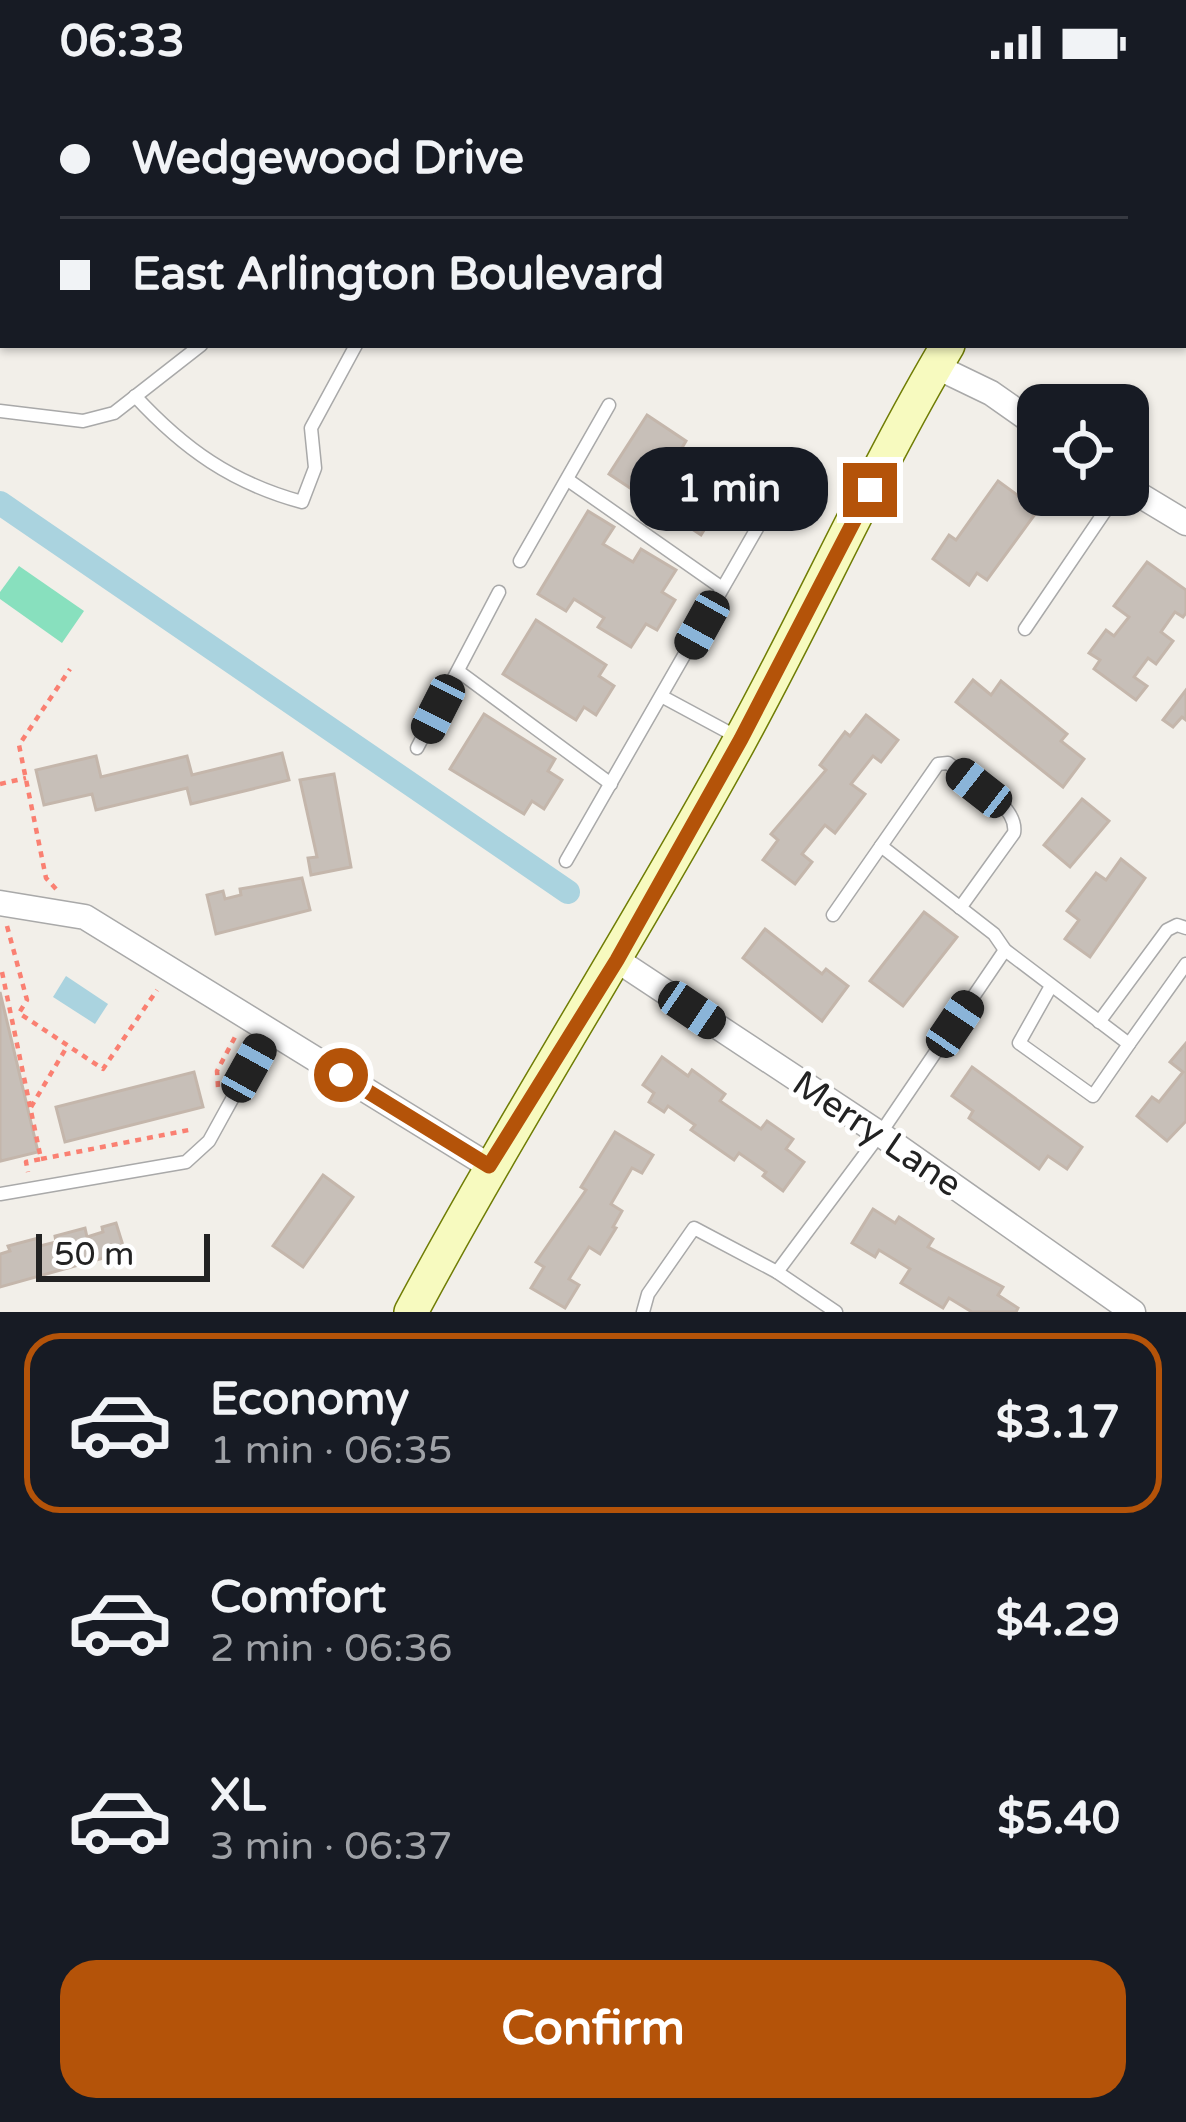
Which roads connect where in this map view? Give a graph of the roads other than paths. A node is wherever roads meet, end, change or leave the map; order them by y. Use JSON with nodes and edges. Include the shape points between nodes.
{"nodes":[{"id":1,"x":198,"y":348,"type":"edge"},
{"id":2,"x":354,"y":348,"type":"edge"},
{"id":3,"x":941,"y":356,"type":"edge"},
{"id":4,"x":136,"y":396,"type":"junction"},
{"id":5,"x":609,"y":405,"type":"dead end"},
{"id":6,"x":0,"y":411,"type":"edge"},
{"id":7,"x":1017,"y":411,"type":"edge"},
{"id":8,"x":568,"y":480,"type":"junction"},
{"id":9,"x":779,"y":490,"type":"dead end"},
{"id":10,"x":1149,"y":501,"type":"edge"},
{"id":11,"x":1102,"y":516,"type":"edge"},
{"id":12,"x":1186,"y":523,"type":"edge"},
{"id":13,"x":520,"y":561,"type":"dead end"},
{"id":14,"x":722,"y":588,"type":"junction"},
{"id":15,"x":499,"y":592,"type":"dead end"},
{"id":16,"x":1024,"y":629,"type":"dead end"},
{"id":17,"x":458,"y":671,"type":"junction"},
{"id":18,"x":663,"y":697,"type":"junction"},
{"id":19,"x":741,"y":739,"type":"junction"},
{"id":20,"x":418,"y":748,"type":"dead end"},
{"id":21,"x":610,"y":784,"type":"junction"},
{"id":22,"x":881,"y":846,"type":"junction"},
{"id":23,"x":566,"y":861,"type":"dead end"},
{"id":24,"x":960,"y":908,"type":"junction"},
{"id":25,"x":3,"y":914,"type":"edge"},
{"id":26,"x":833,"y":915,"type":"dead end"},
{"id":27,"x":1186,"y":928,"type":"edge"},
{"id":28,"x":1005,"y":950,"type":"junction"},
{"id":29,"x":617,"y":960,"type":"junction"},
{"id":30,"x":1186,"y":964,"type":"edge"},
{"id":31,"x":1051,"y":986,"type":"junction"},
{"id":32,"x":1099,"y":1022,"type":"junction"},
{"id":33,"x":269,"y":1032,"type":"junction"},
{"id":34,"x":1130,"y":1044,"type":"junction"},
{"id":35,"x":880,"y":1134,"type":"junction"},
{"id":36,"x":489,"y":1166,"type":"junction"},
{"id":37,"x":0,"y":1194,"type":"edge"},
{"id":38,"x":778,"y":1272,"type":"junction"},
{"id":39,"x":411,"y":1312,"type":"edge"},
{"id":40,"x":643,"y":1312,"type":"edge"},
{"id":41,"x":836,"y":1312,"type":"edge"},
{"id":42,"x":1133,"y":1312,"type":"edge"}],
"edges":[{"from":1,"to":4,"type":"lane"},
{"from":2,"to":4,"type":"lane","via":[[311,428],[315,468],[302,502],[240,482]]},
{"from":3,"to":7,"type":"street"},
{"from":3,"to":19,"type":"main road"},
{"from":4,"to":6,"type":"lane","via":[[83,422]]},
{"from":5,"to":8,"type":"lane"},
{"from":8,"to":13,"type":"lane"},
{"from":8,"to":14,"type":"lane"},
{"from":9,"to":14,"type":"lane"},
{"from":10,"to":12,"type":"street"},
{"from":11,"to":16,"type":"lane"},
{"from":14,"to":18,"type":"lane"},
{"from":15,"to":17,"type":"lane"},
{"from":17,"to":20,"type":"lane"},
{"from":17,"to":21,"type":"lane"},
{"from":18,"to":19,"type":"lane"},
{"from":18,"to":21,"type":"lane"},
{"from":19,"to":29,"type":"main road"},
{"from":21,"to":23,"type":"lane"},
{"from":22,"to":24,"type":"lane"},
{"from":22,"to":24,"type":"lane","via":[[938,764],[1010,812],[1014,833]]},
{"from":22,"to":26,"type":"lane"},
{"from":24,"to":28,"type":"lane"},
{"from":25,"to":33,"type":"street","via":[[85,917]]},
{"from":27,"to":32,"type":"lane","via":[[1167,930]]},
{"from":28,"to":31,"type":"lane"},
{"from":28,"to":35,"type":"lane"},
{"from":29,"to":35,"type":"street","name":"Merry Lane"},
{"from":29,"to":36,"type":"main road"},
{"from":30,"to":34,"type":"lane"},
{"from":31,"to":32,"type":"lane"},
{"from":31,"to":34,"type":"lane","via":[[1018,1042],[1087,1094],[1097,1093]]},
{"from":32,"to":34,"type":"lane"},
{"from":33,"to":36,"type":"street"},
{"from":33,"to":37,"type":"lane","via":[[209,1141],[186,1162]]},
{"from":35,"to":38,"type":"lane"},
{"from":35,"to":42,"type":"street","name":"Merry Lane"},
{"from":36,"to":39,"type":"main road"},
{"from":38,"to":40,"type":"lane","via":[[694,1228]]},
{"from":38,"to":41,"type":"lane"}]}
